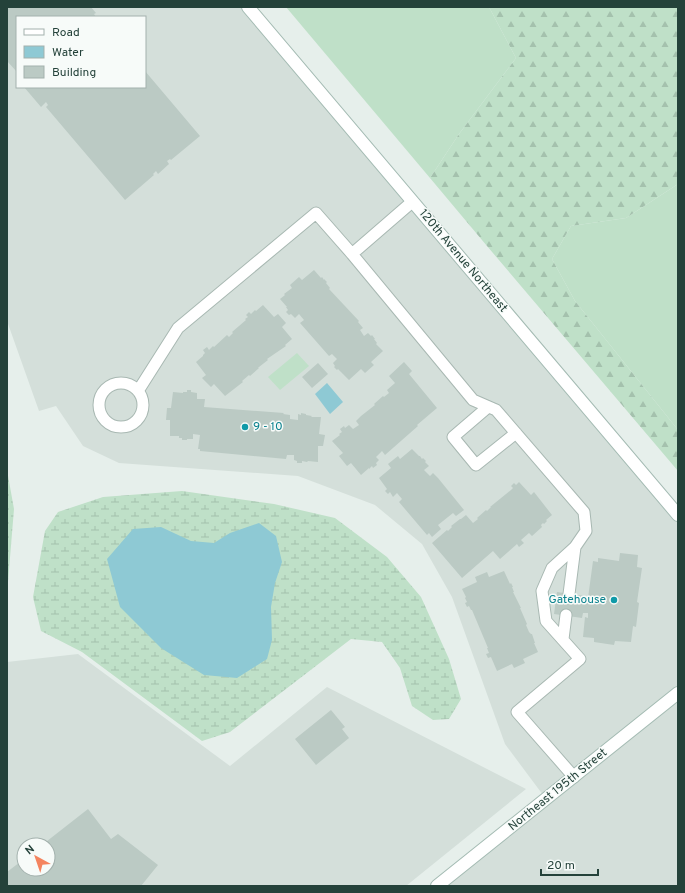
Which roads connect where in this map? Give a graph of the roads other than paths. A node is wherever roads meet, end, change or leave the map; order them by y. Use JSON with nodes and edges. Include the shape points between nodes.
{"nodes":[{"id":1,"x":248,"y":7,"type":"edge"},
{"id":2,"x":412,"y":202,"type":"junction"},
{"id":3,"x":352,"y":254,"type":"junction"},
{"id":4,"x":138,"y":391,"type":"dead end"},
{"id":5,"x":488,"y":407,"type":"junction"},
{"id":6,"x":516,"y":433,"type":"junction"},
{"id":7,"x":678,"y":515,"type":"edge"},
{"id":8,"x":576,"y":547,"type":"junction"},
{"id":9,"x":569,"y":594,"type":"dead end"},
{"id":10,"x":566,"y":615,"type":"dead end"},
{"id":11,"x":563,"y":639,"type":"junction"},
{"id":12,"x":678,"y":693,"type":"edge"},
{"id":13,"x":574,"y":777,"type":"junction"},
{"id":14,"x":437,"y":886,"type":"edge"}],
"edges":[{"from":1,"to":2,"type":"main road","name":"120th Avenue Northeast"},
{"from":2,"to":3,"type":"lane"},
{"from":2,"to":7,"type":"main road","name":"120th Avenue Northeast"},
{"from":3,"to":4,"type":"lane","via":[[316,213],[178,328]]},
{"from":3,"to":5,"type":"lane","via":[[473,400]]},
{"from":5,"to":6,"type":"lane","via":[[496,410]]},
{"from":5,"to":6,"type":"lane","via":[[453,437],[476,465]]},
{"from":6,"to":8,"type":"lane","via":[[584,512],[586,531]]},
{"from":8,"to":9,"type":"lane"},
{"from":8,"to":11,"type":"lane","via":[[552,568],[542,591],[546,621]]},
{"from":10,"to":11,"type":"lane"},
{"from":11,"to":13,"type":"lane","via":[[580,659],[517,712]]},
{"from":12,"to":13,"type":"main road","name":"Northeast 195th Street"},
{"from":13,"to":14,"type":"main road","name":"Northeast 195th Street"}]}
